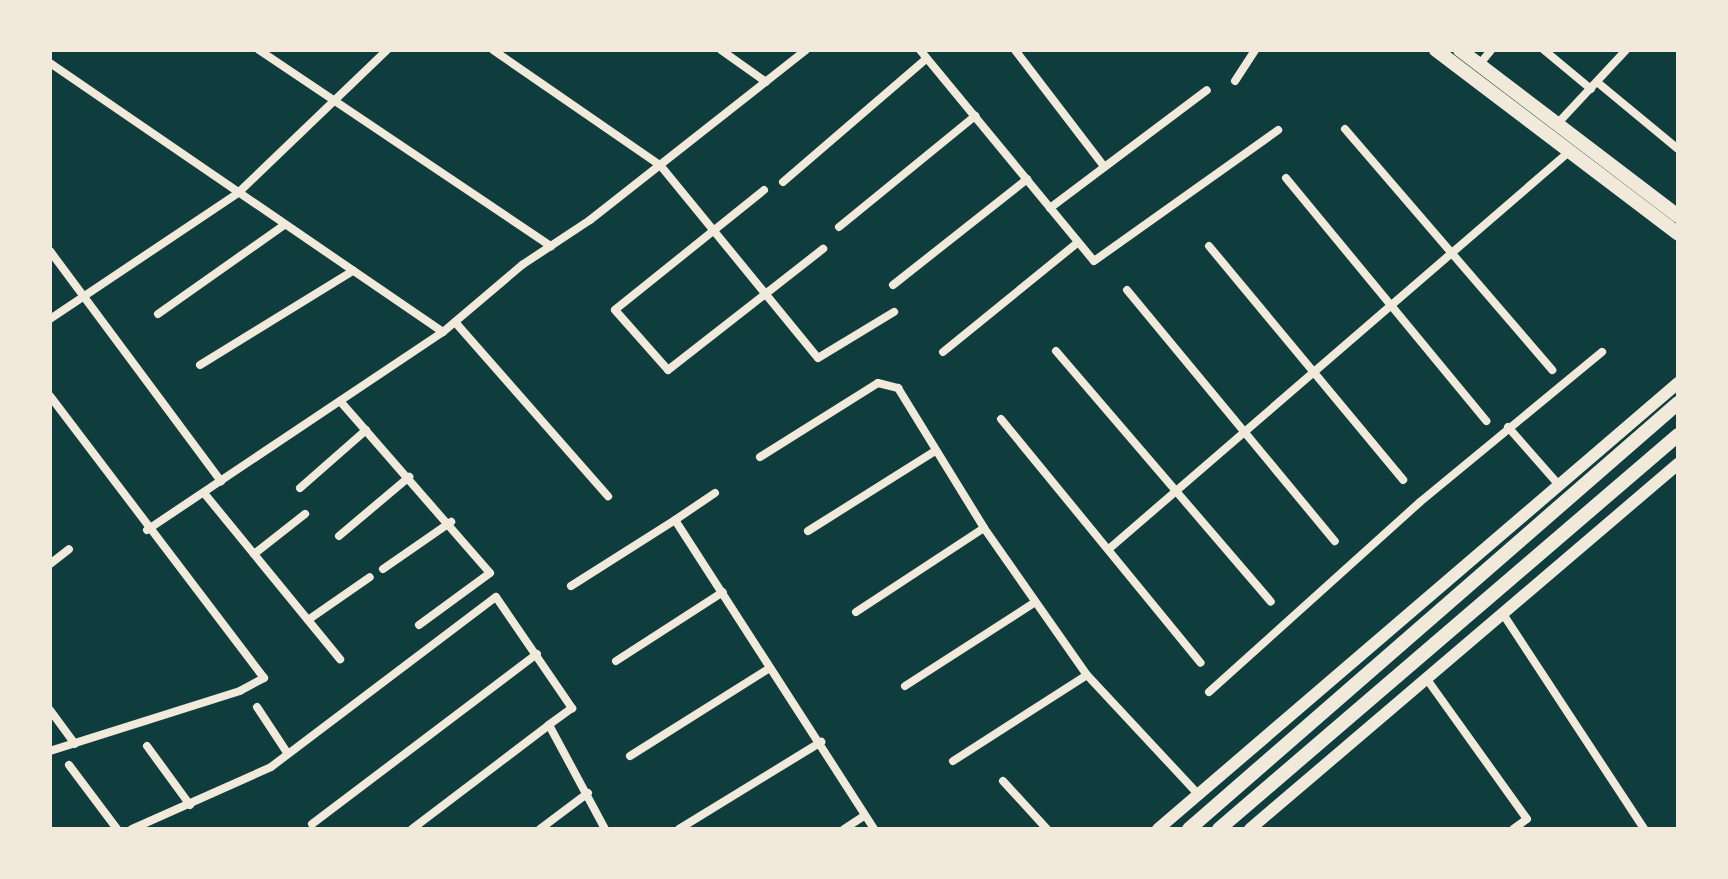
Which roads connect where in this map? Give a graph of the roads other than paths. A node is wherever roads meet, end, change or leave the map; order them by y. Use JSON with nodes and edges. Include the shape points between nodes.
{"nodes":[{"id":1,"x":259,"y":50,"type":"edge"},
{"id":2,"x":387,"y":50,"type":"edge"},
{"id":3,"x":493,"y":50,"type":"edge"},
{"id":4,"x":721,"y":50,"type":"edge"},
{"id":5,"x":806,"y":50,"type":"edge"},
{"id":6,"x":920,"y":50,"type":"edge"},
{"id":7,"x":1015,"y":50,"type":"edge"},
{"id":8,"x":1255,"y":50,"type":"edge"},
{"id":9,"x":1436,"y":50,"type":"edge"},
{"id":10,"x":1460,"y":50,"type":"edge"},
{"id":11,"x":1491,"y":50,"type":"edge"},
{"id":12,"x":1544,"y":50,"type":"edge"},
{"id":13,"x":1626,"y":50,"type":"edge"},
{"id":14,"x":926,"y":59,"type":"junction"},
{"id":15,"x":50,"y":63,"type":"edge"},
{"id":16,"x":1479,"y":65,"type":"junction"},
{"id":17,"x":1235,"y":81,"type":"dead end"},
{"id":18,"x":766,"y":82,"type":"junction"},
{"id":19,"x":1594,"y":85,"type":"junction"},
{"id":20,"x":1207,"y":90,"type":"dead end"},
{"id":21,"x":333,"y":104,"type":"junction"},
{"id":22,"x":975,"y":116,"type":"junction"},
{"id":23,"x":1558,"y":123,"type":"junction"},
{"id":24,"x":1345,"y":129,"type":"dead end"},
{"id":25,"x":1278,"y":130,"type":"dead end"},
{"id":26,"x":1678,"y":149,"type":"edge"},
{"id":27,"x":1571,"y":150,"type":"junction"},
{"id":28,"x":660,"y":165,"type":"junction"},
{"id":29,"x":1103,"y":165,"type":"junction"},
{"id":30,"x":1286,"y":178,"type":"dead end"},
{"id":31,"x":1027,"y":179,"type":"junction"},
{"id":32,"x":783,"y":182,"type":"dead end"},
{"id":33,"x":764,"y":190,"type":"dead end"},
{"id":34,"x":238,"y":193,"type":"junction"},
{"id":35,"x":1050,"y":208,"type":"junction"},
{"id":36,"x":1678,"y":216,"type":"edge"},
{"id":37,"x":284,"y":225,"type":"junction"},
{"id":38,"x":839,"y":227,"type":"dead end"},
{"id":39,"x":715,"y":231,"type":"junction"},
{"id":40,"x":1678,"y":234,"type":"edge"},
{"id":41,"x":1077,"y":243,"type":"junction"},
{"id":42,"x":551,"y":246,"type":"junction"},
{"id":43,"x":1209,"y":246,"type":"dead end"},
{"id":44,"x":823,"y":249,"type":"dead end"},
{"id":45,"x":50,"y":251,"type":"edge"},
{"id":46,"x":1451,"y":254,"type":"junction"},
{"id":47,"x":353,"y":271,"type":"junction"},
{"id":48,"x":893,"y":285,"type":"dead end"},
{"id":49,"x":1127,"y":290,"type":"dead end"},
{"id":50,"x":83,"y":296,"type":"junction"},
{"id":51,"x":767,"y":296,"type":"junction"},
{"id":52,"x":1391,"y":307,"type":"junction"},
{"id":53,"x":894,"y":312,"type":"dead end"},
{"id":54,"x":158,"y":314,"type":"dead end"},
{"id":55,"x":50,"y":319,"type":"edge"},
{"id":56,"x":455,"y":322,"type":"junction"},
{"id":57,"x":443,"y":332,"type":"junction"},
{"id":58,"x":1056,"y":351,"type":"dead end"},
{"id":59,"x":943,"y":352,"type":"dead end"},
{"id":60,"x":1602,"y":352,"type":"dead end"},
{"id":61,"x":200,"y":365,"type":"dead end"},
{"id":62,"x":1552,"y":370,"type":"dead end"},
{"id":63,"x":1313,"y":375,"type":"junction"},
{"id":64,"x":1678,"y":383,"type":"edge"},
{"id":65,"x":50,"y":396,"type":"edge"},
{"id":66,"x":340,"y":401,"type":"junction"},
{"id":67,"x":1678,"y":403,"type":"edge"},
{"id":68,"x":1001,"y":419,"type":"dead end"},
{"id":69,"x":1486,"y":421,"type":"dead end"},
{"id":70,"x":1508,"y":427,"type":"junction"},
{"id":71,"x":366,"y":430,"type":"junction"},
{"id":72,"x":1246,"y":430,"type":"junction"},
{"id":73,"x":1678,"y":435,"type":"edge"},
{"id":74,"x":935,"y":451,"type":"junction"},
{"id":75,"x":760,"y":457,"type":"dead end"},
{"id":76,"x":1678,"y":464,"type":"edge"},
{"id":77,"x":409,"y":477,"type":"junction"},
{"id":78,"x":1403,"y":480,"type":"dead end"},
{"id":79,"x":221,"y":481,"type":"junction"},
{"id":80,"x":1558,"y":484,"type":"junction"},
{"id":81,"x":300,"y":488,"type":"dead end"},
{"id":82,"x":1177,"y":490,"type":"junction"},
{"id":83,"x":204,"y":493,"type":"junction"},
{"id":84,"x":715,"y":493,"type":"dead end"},
{"id":85,"x":608,"y":496,"type":"dead end"},
{"id":86,"x":305,"y":514,"type":"dead end"},
{"id":87,"x":675,"y":520,"type":"junction"},
{"id":88,"x":451,"y":522,"type":"junction"},
{"id":89,"x":984,"y":528,"type":"junction"},
{"id":90,"x":147,"y":530,"type":"junction"},
{"id":91,"x":808,"y":531,"type":"dead end"},
{"id":92,"x":339,"y":536,"type":"dead end"},
{"id":93,"x":1335,"y":541,"type":"dead end"},
{"id":94,"x":1110,"y":548,"type":"junction"},
{"id":95,"x":69,"y":549,"type":"dead end"},
{"id":96,"x":254,"y":554,"type":"junction"},
{"id":97,"x":50,"y":564,"type":"edge"},
{"id":98,"x":383,"y":569,"type":"dead end"},
{"id":99,"x":370,"y":577,"type":"dead end"},
{"id":100,"x":571,"y":586,"type":"dead end"},
{"id":101,"x":723,"y":592,"type":"junction"},
{"id":102,"x":1271,"y":602,"type":"dead end"},
{"id":103,"x":1034,"y":603,"type":"junction"},
{"id":104,"x":856,"y":612,"type":"dead end"},
{"id":105,"x":1503,"y":614,"type":"junction"},
{"id":106,"x":308,"y":620,"type":"junction"},
{"id":107,"x":419,"y":625,"type":"dead end"},
{"id":108,"x":537,"y":654,"type":"junction"},
{"id":109,"x":340,"y":659,"type":"dead end"},
{"id":110,"x":616,"y":661,"type":"dead end"},
{"id":111,"x":1201,"y":663,"type":"dead end"},
{"id":112,"x":770,"y":668,"type":"junction"},
{"id":113,"x":1087,"y":675,"type":"junction"},
{"id":114,"x":1426,"y":678,"type":"junction"},
{"id":115,"x":905,"y":686,"type":"dead end"},
{"id":116,"x":1209,"y":692,"type":"dead end"},
{"id":117,"x":257,"y":707,"type":"dead end"},
{"id":118,"x":50,"y":710,"type":"edge"},
{"id":119,"x":549,"y":725,"type":"junction"},
{"id":120,"x":821,"y":742,"type":"junction"},
{"id":121,"x":75,"y":744,"type":"junction"},
{"id":122,"x":147,"y":746,"type":"dead end"},
{"id":123,"x":50,"y":751,"type":"edge"},
{"id":124,"x":288,"y":754,"type":"junction"},
{"id":125,"x":630,"y":756,"type":"dead end"},
{"id":126,"x":953,"y":761,"type":"dead end"},
{"id":127,"x":69,"y":765,"type":"dead end"},
{"id":128,"x":1003,"y":781,"type":"dead end"},
{"id":129,"x":588,"y":793,"type":"junction"},
{"id":130,"x":1197,"y":793,"type":"junction"},
{"id":131,"x":190,"y":805,"type":"junction"},
{"id":132,"x":864,"y":816,"type":"junction"},
{"id":133,"x":312,"y":824,"type":"dead end"},
{"id":134,"x":117,"y":829,"type":"edge"},
{"id":135,"x":132,"y":829,"type":"edge"},
{"id":136,"x":412,"y":829,"type":"edge"},
{"id":137,"x":540,"y":829,"type":"edge"},
{"id":138,"x":605,"y":829,"type":"edge"},
{"id":139,"x":679,"y":829,"type":"edge"},
{"id":140,"x":844,"y":829,"type":"edge"},
{"id":141,"x":874,"y":829,"type":"edge"},
{"id":142,"x":1047,"y":829,"type":"edge"},
{"id":143,"x":1158,"y":829,"type":"edge"},
{"id":144,"x":1189,"y":829,"type":"edge"},
{"id":145,"x":1219,"y":829,"type":"edge"},
{"id":146,"x":1250,"y":829,"type":"edge"},
{"id":147,"x":1513,"y":829,"type":"edge"},
{"id":148,"x":1644,"y":829,"type":"edge"}],
"edges":[{"from":1,"to":21,"type":"street"},
{"from":2,"to":21,"type":"street"},
{"from":3,"to":28,"type":"street"},
{"from":4,"to":18,"type":"street"},
{"from":5,"to":18,"type":"street"},
{"from":6,"to":14,"type":"street"},
{"from":7,"to":29,"type":"street"},
{"from":8,"to":17,"type":"street"},
{"from":9,"to":27,"type":"main road"},
{"from":10,"to":16,"type":"main road"},
{"from":11,"to":16,"type":"street"},
{"from":12,"to":19,"type":"street"},
{"from":13,"to":19,"type":"street"},
{"from":14,"to":22,"type":"street"},
{"from":14,"to":32,"type":"street"},
{"from":15,"to":34,"type":"street"},
{"from":16,"to":23,"type":"main road"},
{"from":18,"to":28,"type":"street"},
{"from":19,"to":23,"type":"street"},
{"from":19,"to":26,"type":"street"},
{"from":20,"to":29,"type":"street"},
{"from":21,"to":34,"type":"street"},
{"from":21,"to":42,"type":"street"},
{"from":22,"to":31,"type":"street"},
{"from":22,"to":38,"type":"street"},
{"from":23,"to":36,"type":"main road"},
{"from":24,"to":46,"type":"street"},
{"from":25,"to":41,"type":"street","via":[[1094,261]]},
{"from":27,"to":40,"type":"main road"},
{"from":27,"to":46,"type":"street"},
{"from":28,"to":39,"type":"street"},
{"from":28,"to":42,"type":"street"},
{"from":29,"to":35,"type":"street"},
{"from":30,"to":52,"type":"street"},
{"from":31,"to":35,"type":"street"},
{"from":31,"to":48,"type":"street"},
{"from":33,"to":39,"type":"street"},
{"from":34,"to":37,"type":"street"},
{"from":34,"to":50,"type":"street"},
{"from":35,"to":41,"type":"street"},
{"from":37,"to":47,"type":"street"},
{"from":37,"to":54,"type":"street"},
{"from":39,"to":51,"type":"street"},
{"from":39,"to":51,"type":"street","via":[[615,310],[668,370]]},
{"from":41,"to":59,"type":"street"},
{"from":42,"to":56,"type":"street"},
{"from":43,"to":63,"type":"street"},
{"from":44,"to":51,"type":"street"},
{"from":45,"to":50,"type":"street"},
{"from":46,"to":52,"type":"street"},
{"from":46,"to":62,"type":"street"},
{"from":47,"to":57,"type":"street"},
{"from":47,"to":61,"type":"street"},
{"from":49,"to":72,"type":"street"},
{"from":50,"to":55,"type":"street"},
{"from":50,"to":79,"type":"street"},
{"from":51,"to":53,"type":"street","via":[[818,358]]},
{"from":52,"to":63,"type":"street"},
{"from":52,"to":69,"type":"street"},
{"from":56,"to":57,"type":"street"},
{"from":56,"to":85,"type":"street"},
{"from":57,"to":66,"type":"street"},
{"from":58,"to":82,"type":"street"},
{"from":60,"to":70,"type":"street"},
{"from":63,"to":72,"type":"street"},
{"from":63,"to":78,"type":"street"},
{"from":64,"to":80,"type":"street"},
{"from":65,"to":90,"type":"street"},
{"from":66,"to":71,"type":"street"},
{"from":66,"to":79,"type":"street"},
{"from":67,"to":144,"type":"main road"},
{"from":68,"to":94,"type":"street"},
{"from":70,"to":80,"type":"street"},
{"from":70,"to":116,"type":"street"},
{"from":71,"to":77,"type":"street"},
{"from":71,"to":81,"type":"street"},
{"from":72,"to":82,"type":"street"},
{"from":72,"to":93,"type":"street"},
{"from":73,"to":145,"type":"main road"},
{"from":74,"to":75,"type":"street","via":[[898,388],[889,382],[878,383]]},
{"from":74,"to":89,"type":"street"},
{"from":74,"to":91,"type":"street"},
{"from":76,"to":105,"type":"street"},
{"from":77,"to":88,"type":"street"},
{"from":77,"to":92,"type":"street"},
{"from":79,"to":83,"type":"street"},
{"from":80,"to":130,"type":"street"},
{"from":82,"to":94,"type":"street"},
{"from":82,"to":102,"type":"street"},
{"from":83,"to":90,"type":"street"},
{"from":83,"to":96,"type":"street"},
{"from":84,"to":87,"type":"street"},
{"from":86,"to":96,"type":"street"},
{"from":87,"to":100,"type":"street"},
{"from":87,"to":101,"type":"street"},
{"from":88,"to":98,"type":"street"},
{"from":88,"to":107,"type":"street","via":[[490,573]]},
{"from":89,"to":103,"type":"street"},
{"from":89,"to":104,"type":"street"},
{"from":90,"to":121,"type":"street","via":[[264,678],[240,691]]},
{"from":94,"to":111,"type":"street"},
{"from":95,"to":97,"type":"street"},
{"from":96,"to":106,"type":"street"},
{"from":99,"to":106,"type":"street"},
{"from":101,"to":110,"type":"street"},
{"from":101,"to":112,"type":"street"},
{"from":103,"to":113,"type":"street"},
{"from":103,"to":115,"type":"street"},
{"from":105,"to":114,"type":"street"},
{"from":105,"to":148,"type":"street"},
{"from":106,"to":109,"type":"street"},
{"from":108,"to":119,"type":"street","via":[[572,708]]},
{"from":108,"to":124,"type":"street","via":[[496,597]]},
{"from":108,"to":133,"type":"street"},
{"from":112,"to":120,"type":"street"},
{"from":112,"to":125,"type":"street"},
{"from":113,"to":126,"type":"street"},
{"from":113,"to":130,"type":"street"},
{"from":114,"to":146,"type":"street"},
{"from":114,"to":147,"type":"street","via":[[1527,819]]},
{"from":117,"to":124,"type":"street"},
{"from":118,"to":121,"type":"street"},
{"from":119,"to":129,"type":"street"},
{"from":119,"to":136,"type":"street"},
{"from":120,"to":132,"type":"street"},
{"from":120,"to":139,"type":"street"},
{"from":121,"to":123,"type":"street"},
{"from":122,"to":131,"type":"street"},
{"from":124,"to":131,"type":"street"},
{"from":127,"to":134,"type":"street"},
{"from":128,"to":142,"type":"street"},
{"from":129,"to":137,"type":"street"},
{"from":129,"to":138,"type":"street"},
{"from":130,"to":143,"type":"street"},
{"from":131,"to":135,"type":"street"},
{"from":132,"to":140,"type":"street"},
{"from":132,"to":141,"type":"street"}]}
